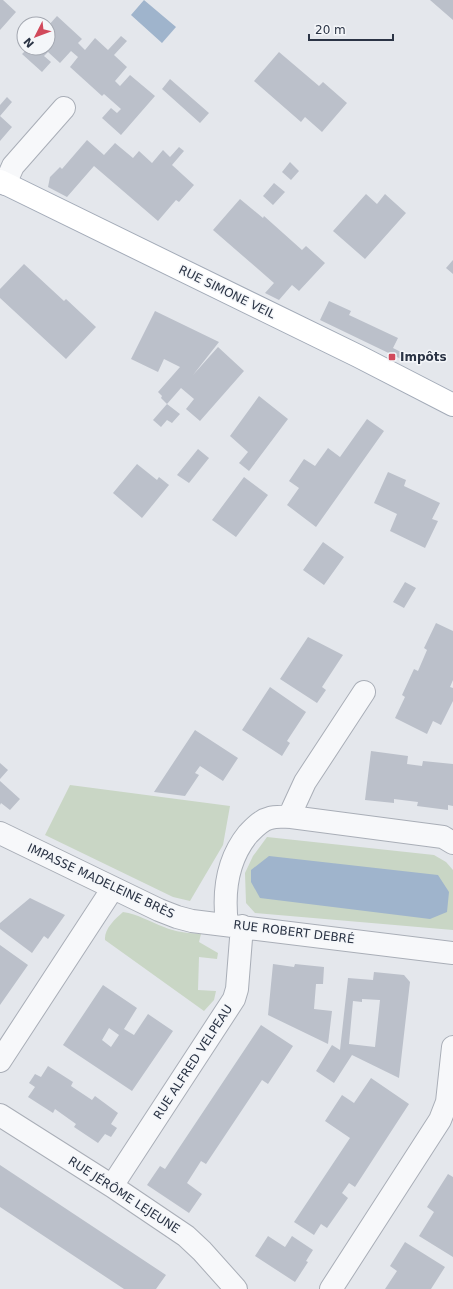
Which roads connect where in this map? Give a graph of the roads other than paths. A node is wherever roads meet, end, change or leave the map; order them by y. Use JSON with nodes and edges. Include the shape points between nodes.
{"nodes":[{"id":1,"x":64,"y":108,"type":"dead end"},
{"id":2,"x":3,"y":182,"type":"edge"},
{"id":3,"x":453,"y":405,"type":"edge"},
{"id":4,"x":364,"y":692,"type":"dead end"},
{"id":5,"x":291,"y":817,"type":"junction"},
{"id":6,"x":0,"y":833,"type":"edge"},
{"id":7,"x":453,"y":843,"type":"edge"},
{"id":8,"x":113,"y":888,"type":"junction"},
{"id":9,"x":234,"y":925,"type":"junction"},
{"id":10,"x":453,"y":953,"type":"edge"},
{"id":11,"x":453,"y":1047,"type":"edge"},
{"id":12,"x":0,"y":1061,"type":"edge"},
{"id":13,"x":0,"y":1115,"type":"edge"},
{"id":14,"x":112,"y":1186,"type":"junction"},
{"id":15,"x":236,"y":1289,"type":"edge"},
{"id":16,"x":331,"y":1289,"type":"edge"}],
"edges":[{"from":1,"to":2,"type":"street","via":[[13,166]]},
{"from":2,"to":3,"type":"main road","name":"RUE SIMONE VEIL"},
{"from":4,"to":5,"type":"street","via":[[305,782]]},
{"from":5,"to":7,"type":"street","name":"RUE ROBERT DEBRÉ","via":[[443,837]]},
{"from":5,"to":9,"type":"street","name":"RUE ROBERT DEBRÉ","via":[[269,818],[260,823],[242,842],[228,873],[225,910]]},
{"from":6,"to":8,"type":"street","name":"IMPASSE MADELEINE BRÈS"},
{"from":8,"to":9,"type":"street","name":"IMPASSE MADELEINE BRÈS","via":[[177,917]]},
{"from":8,"to":12,"type":"street"},
{"from":9,"to":10,"type":"street","name":"RUE ROBERT DEBRÉ"},
{"from":9,"to":14,"type":"street","name":"RUE ALFRED VELPEAU","via":[[237,989],[234,999]]},
{"from":11,"to":16,"type":"street","via":[[447,1102],[440,1120]]},
{"from":13,"to":14,"type":"street","name":"RUE JÉRÔME LEJEUNE"},
{"from":14,"to":15,"type":"street","name":"RUE JÉRÔME LEJEUNE","via":[[186,1236]]}]}
